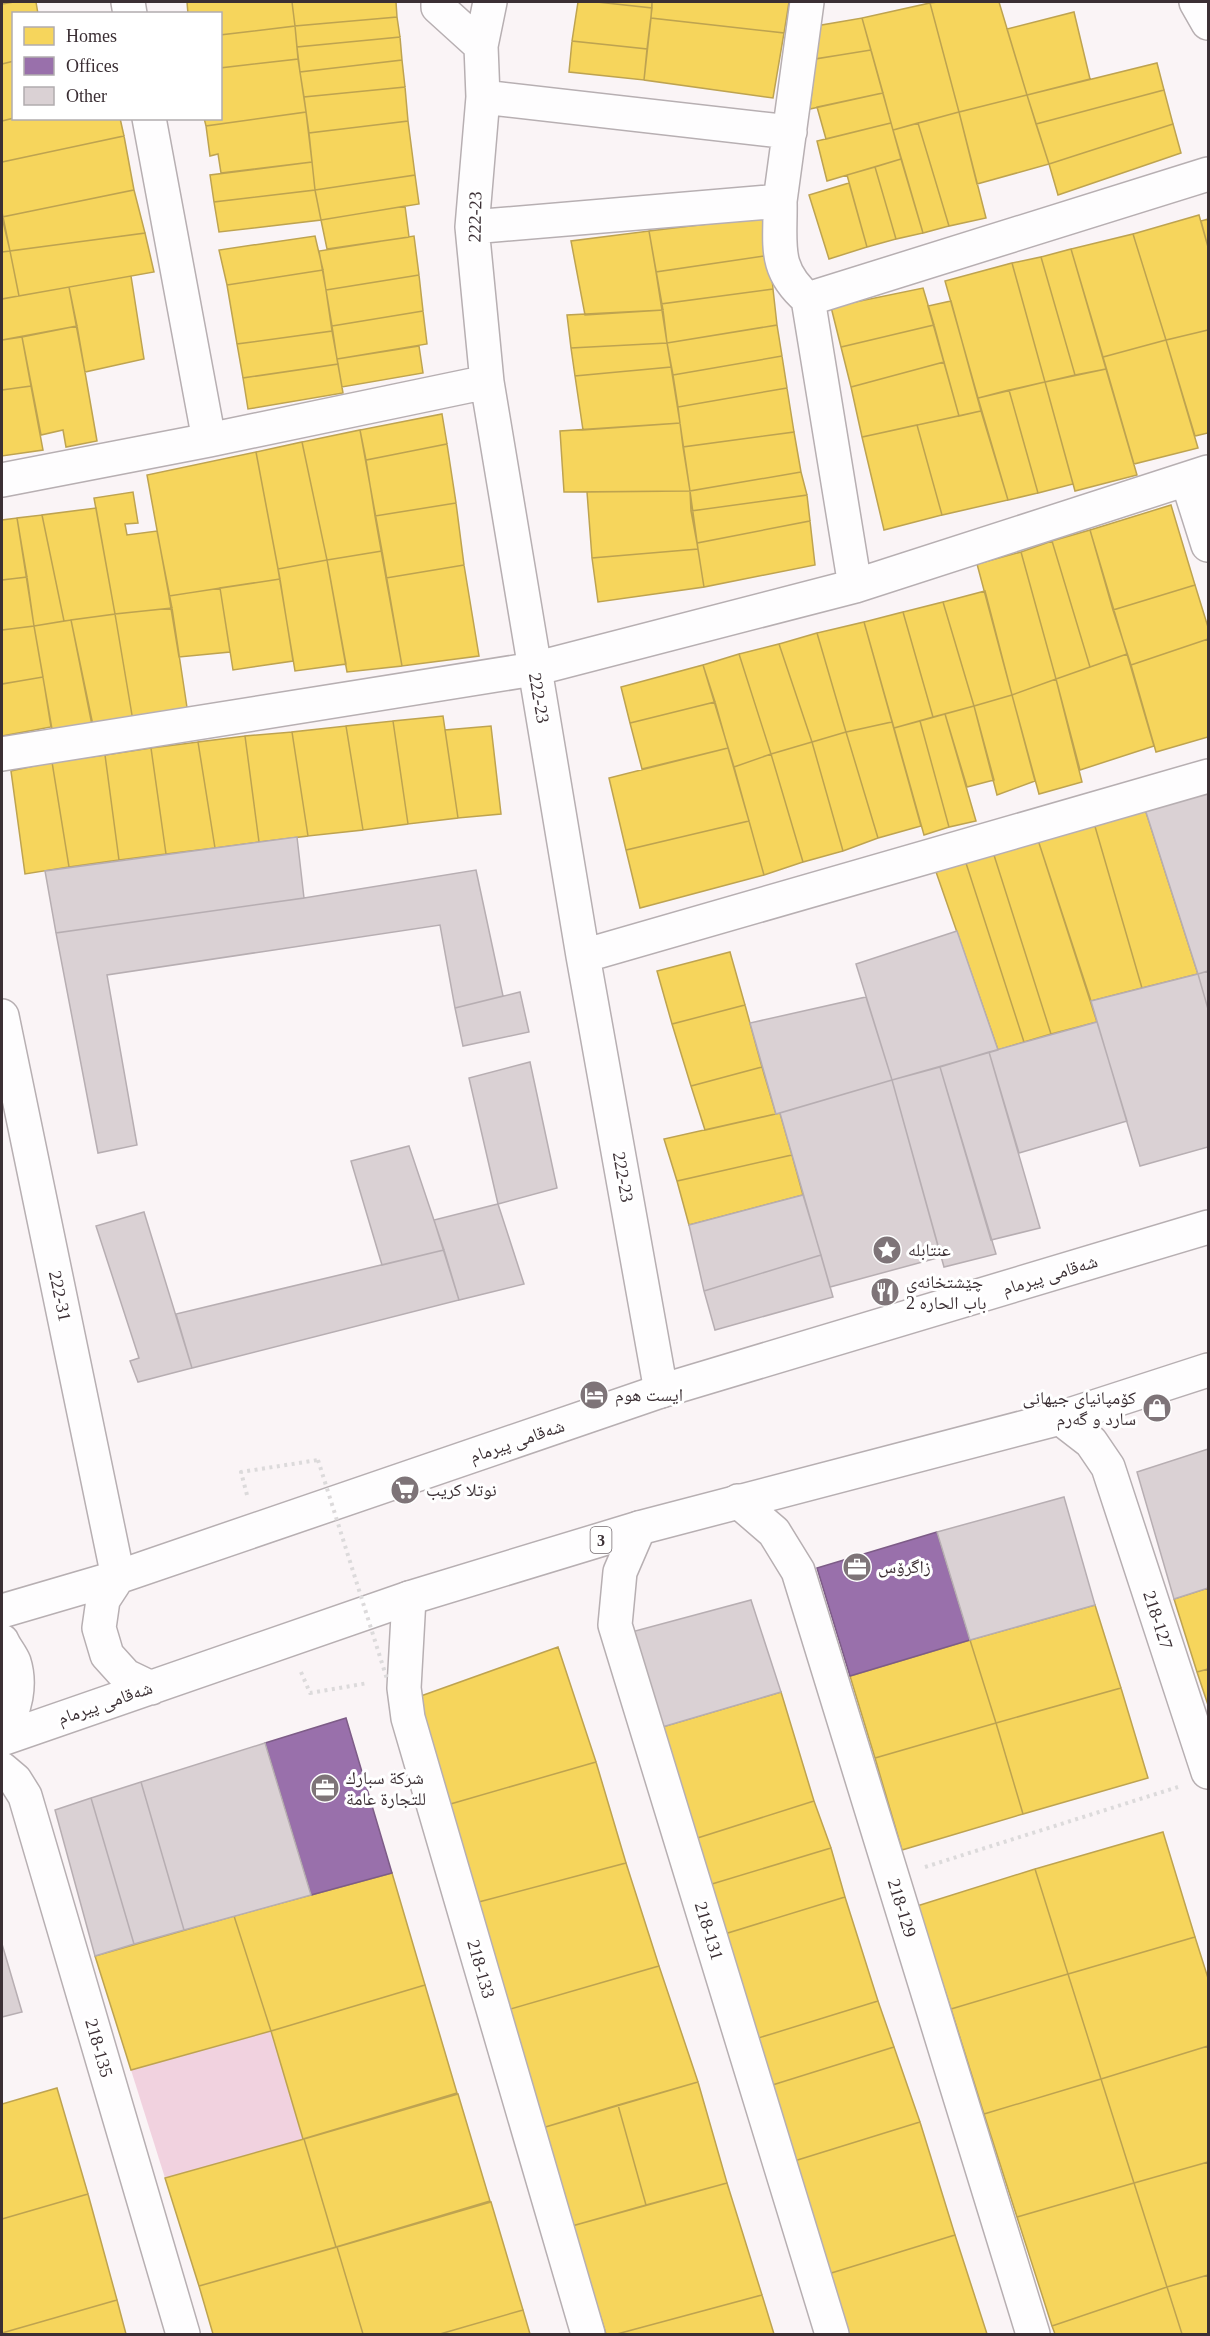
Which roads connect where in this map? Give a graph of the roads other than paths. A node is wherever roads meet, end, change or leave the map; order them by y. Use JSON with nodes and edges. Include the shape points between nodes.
{"nodes":[{"id":1,"x":438,"y":2,"type":"edge"},
{"id":2,"x":490,"y":2,"type":"edge"},
{"id":3,"x":807,"y":2,"type":"edge"},
{"id":4,"x":1196,"y":2,"type":"edge"},
{"id":5,"x":1209,"y":23,"type":"edge"},
{"id":6,"x":482,"y":46,"type":"junction"},
{"id":7,"x":483,"y":97,"type":"junction"},
{"id":8,"x":149,"y":120,"type":"edge"},
{"id":9,"x":790,"y":132,"type":"junction"},
{"id":10,"x":1209,"y":174,"type":"edge"},
{"id":11,"x":780,"y":201,"type":"junction"},
{"id":12,"x":472,"y":227,"type":"junction"},
{"id":13,"x":808,"y":299,"type":"junction"},
{"id":14,"x":487,"y":382,"type":"junction"},
{"id":15,"x":209,"y":440,"type":"junction"},
{"id":16,"x":1198,"y":476,"type":"edge"},
{"id":17,"x":2,"y":480,"type":"edge"},
{"id":18,"x":1209,"y":545,"type":"edge"},
{"id":19,"x":855,"y":586,"type":"junction"},
{"id":20,"x":534,"y":669,"type":"junction"},
{"id":21,"x":2,"y":754,"type":"edge"},
{"id":22,"x":1209,"y":776,"type":"edge"},
{"id":23,"x":583,"y":956,"type":"junction"},
{"id":24,"x":2,"y":1016,"type":"edge"},
{"id":25,"x":1209,"y":1227,"type":"edge"},
{"id":26,"x":1209,"y":1370,"type":"edge"},
{"id":27,"x":662,"y":1391,"type":"junction"},
{"id":28,"x":1060,"y":1418,"type":"junction"},
{"id":29,"x":738,"y":1501,"type":"junction"},
{"id":30,"x":639,"y":1528,"type":"junction"},
{"id":31,"x":118,"y":1577,"type":"junction"},
{"id":32,"x":409,"y":1599,"type":"junction"},
{"id":33,"x":2,"y":1611,"type":"edge"},
{"id":34,"x":2,"y":1641,"type":"edge"},
{"id":35,"x":151,"y":1688,"type":"junction"},
{"id":36,"x":2,"y":1729,"type":"edge"},
{"id":37,"x":2,"y":1739,"type":"edge"},
{"id":38,"x":2,"y":1769,"type":"edge"},
{"id":39,"x":1197,"y":1778,"type":"edge"},
{"id":40,"x":183,"y":2334,"type":"edge"},
{"id":41,"x":588,"y":2334,"type":"edge"},
{"id":42,"x":832,"y":2334,"type":"edge"},
{"id":43,"x":1033,"y":2334,"type":"edge"}],
"edges":[{"from":1,"to":6,"type":"main road","via":[[438,7]]},
{"from":2,"to":6,"type":"main road","name":"222-23"},
{"from":3,"to":9,"type":"main road"},
{"from":4,"to":5,"type":"main road"},
{"from":6,"to":7,"type":"main road","name":"222-23"},
{"from":7,"to":9,"type":"main road"},
{"from":7,"to":12,"type":"main road","name":"222-23"},
{"from":8,"to":15,"type":"main road"},
{"from":9,"to":11,"type":"main road"},
{"from":10,"to":13,"type":"main road"},
{"from":11,"to":12,"type":"main road"},
{"from":11,"to":13,"type":"main road","via":[[781,264],[792,285]]},
{"from":12,"to":14,"type":"main road","name":"222-23"},
{"from":13,"to":19,"type":"main road"},
{"from":14,"to":15,"type":"main road"},
{"from":14,"to":20,"type":"main road","name":"222-23"},
{"from":15,"to":17,"type":"main road"},
{"from":16,"to":18,"type":"main road"},
{"from":16,"to":19,"type":"main road"},
{"from":19,"to":20,"type":"main road"},
{"from":20,"to":21,"type":"main road"},
{"from":20,"to":23,"type":"main road","name":"222-23"},
{"from":22,"to":23,"type":"main road"},
{"from":23,"to":27,"type":"main road","name":"222-23"},
{"from":24,"to":31,"type":"main road","name":"222-31"},
{"from":25,"to":27,"type":"main road","name":"شەقامی پیرمام"},
{"from":26,"to":28,"type":"main road","name":"شەقامی پیرمام","number":"3"},
{"from":27,"to":31,"type":"main road","name":"شەقامی پیرمام"},
{"from":28,"to":29,"type":"main road","name":"شەقامی پیرمام","number":"3"},
{"from":28,"to":39,"type":"main road","name":"218-127","via":[[1091,1442],[1108,1467]]},
{"from":29,"to":30,"type":"main road","name":"شەقامی پیرمام","number":"3"},
{"from":29,"to":43,"type":"main road","name":"218-129","via":[[774,1532],[798,1571]]},
{"from":30,"to":32,"type":"main road","name":"شەقامی پیرمام","number":"3"},
{"from":30,"to":42,"type":"main road","name":"218-131","via":[[620,1572],[615,1624]]},
{"from":31,"to":33,"type":"main road","name":"شەقامی پیرمام"},
{"from":31,"to":35,"type":"main road","via":[[103,1600],[99,1628],[107,1655],[126,1676]]},
{"from":32,"to":35,"type":"main road","name":"شەقامی پیرمام","number":"3"},
{"from":32,"to":41,"type":"main road","name":"218-133","via":[[404,1688],[408,1718]]},
{"from":34,"to":36,"type":"main road","via":[[14,1662],[17,1691]]},
{"from":35,"to":37,"type":"main road","name":"شەقامی پیرمام","number":"3"},
{"from":38,"to":40,"type":"main road","name":"218-135","via":[[25,1796]]}]}
